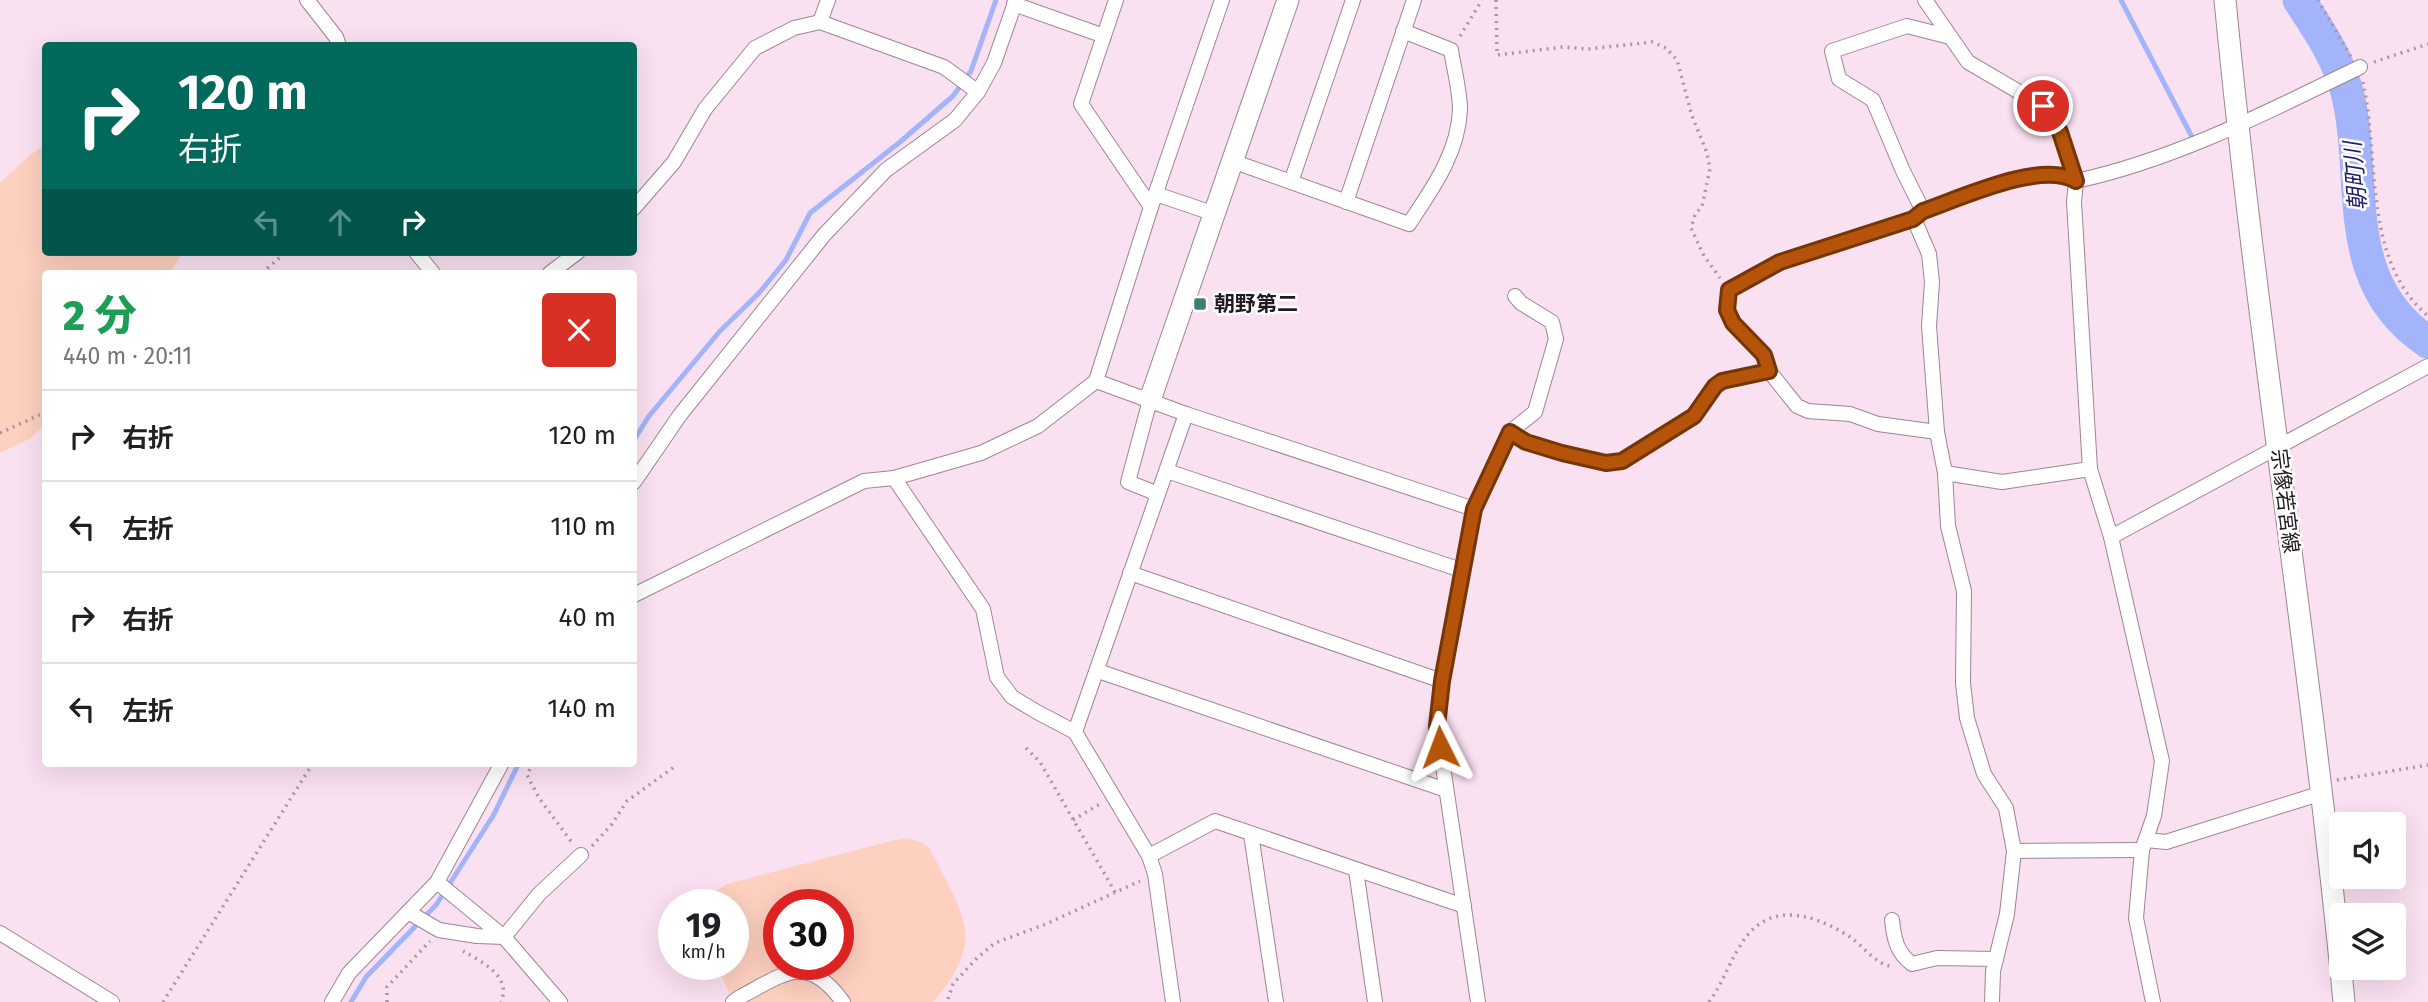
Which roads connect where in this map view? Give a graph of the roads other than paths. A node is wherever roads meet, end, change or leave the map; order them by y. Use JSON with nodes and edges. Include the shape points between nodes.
{"nodes":[{"id":1,"x":307,"y":0,"type":"edge"},
{"id":2,"x":828,"y":0,"type":"edge"},
{"id":3,"x":1116,"y":0,"type":"edge"},
{"id":4,"x":1222,"y":0,"type":"edge"},
{"id":5,"x":1288,"y":0,"type":"edge"},
{"id":6,"x":1353,"y":0,"type":"edge"},
{"id":7,"x":1414,"y":0,"type":"edge"},
{"id":8,"x":1925,"y":0,"type":"edge"},
{"id":9,"x":2225,"y":0,"type":"edge"},
{"id":10,"x":1015,"y":2,"type":"edge"},
{"id":11,"x":820,"y":22,"type":"junction"},
{"id":12,"x":1403,"y":32,"type":"junction"},
{"id":13,"x":1104,"y":36,"type":"junction"},
{"id":14,"x":1950,"y":37,"type":"junction"},
{"id":15,"x":338,"y":42,"type":"edge"},
{"id":16,"x":2360,"y":67,"type":"road end"},
{"id":17,"x":978,"y":92,"type":"junction"},
{"id":18,"x":2237,"y":127,"type":"junction"},
{"id":19,"x":1232,"y":161,"type":"junction"},
{"id":20,"x":2076,"y":181,"type":"junction"},
{"id":21,"x":1291,"y":182,"type":"junction"},
{"id":22,"x":1154,"y":201,"type":"junction"},
{"id":23,"x":1346,"y":202,"type":"junction"},
{"id":24,"x":637,"y":205,"type":"edge"},
{"id":25,"x":1214,"y":214,"type":"junction"},
{"id":26,"x":1918,"y":215,"type":"junction"},
{"id":27,"x":419,"y":256,"type":"edge"},
{"id":28,"x":573,"y":256,"type":"edge"},
{"id":29,"x":431,"y":270,"type":"edge"},
{"id":30,"x":554,"y":270,"type":"edge"},
{"id":31,"x":1514,"y":296,"type":"dead end"},
{"id":32,"x":2428,"y":366,"type":"edge"},
{"id":33,"x":1769,"y":371,"type":"junction"},
{"id":34,"x":1096,"y":381,"type":"junction"},
{"id":35,"x":1150,"y":400,"type":"junction"},
{"id":36,"x":1186,"y":414,"type":"junction"},
{"id":37,"x":1510,"y":432,"type":"junction"},
{"id":38,"x":1937,"y":432,"type":"junction"},
{"id":39,"x":2279,"y":448,"type":"junction"},
{"id":40,"x":2090,"y":469,"type":"junction"},
{"id":41,"x":1167,"y":471,"type":"junction"},
{"id":42,"x":1945,"y":473,"type":"junction"},
{"id":43,"x":637,"y":478,"type":"edge"},
{"id":44,"x":894,"y":478,"type":"junction"},
{"id":45,"x":1158,"y":494,"type":"junction"},
{"id":46,"x":1474,"y":509,"type":"junction"},
{"id":47,"x":2111,"y":537,"type":"junction"},
{"id":48,"x":1461,"y":570,"type":"junction"},
{"id":49,"x":1130,"y":573,"type":"junction"},
{"id":50,"x":637,"y":594,"type":"edge"},
{"id":51,"x":1098,"y":671,"type":"junction"},
{"id":52,"x":1442,"y":681,"type":"junction"},
{"id":53,"x":1075,"y":732,"type":"junction"},
{"id":54,"x":500,"y":767,"type":"edge"},
{"id":55,"x":2322,"y":788,"type":"junction"},
{"id":56,"x":1446,"y":790,"type":"junction"},
{"id":57,"x":1251,"y":834,"type":"junction"},
{"id":58,"x":2144,"y":845,"type":"junction"},
{"id":59,"x":2014,"y":851,"type":"junction"},
{"id":60,"x":581,"y":855,"type":"road end"},
{"id":61,"x":1149,"y":856,"type":"junction"},
{"id":62,"x":1356,"y":870,"type":"junction"},
{"id":63,"x":437,"y":882,"type":"junction"},
{"id":64,"x":1464,"y":906,"type":"junction"},
{"id":65,"x":408,"y":912,"type":"junction"},
{"id":66,"x":1892,"y":920,"type":"dead end"},
{"id":67,"x":0,"y":933,"type":"edge"},
{"id":68,"x":504,"y":937,"type":"junction"},
{"id":69,"x":1996,"y":959,"type":"junction"},
{"id":70,"x":112,"y":1002,"type":"edge"},
{"id":71,"x":332,"y":1002,"type":"edge"},
{"id":72,"x":560,"y":1002,"type":"edge"},
{"id":73,"x":733,"y":1002,"type":"edge"},
{"id":74,"x":843,"y":1002,"type":"edge"},
{"id":75,"x":1173,"y":1002,"type":"edge"},
{"id":76,"x":1276,"y":1002,"type":"edge"},
{"id":77,"x":1375,"y":1002,"type":"edge"},
{"id":78,"x":1478,"y":1002,"type":"edge"},
{"id":79,"x":1992,"y":1002,"type":"edge"},
{"id":80,"x":2153,"y":1002,"type":"edge"},
{"id":81,"x":2344,"y":1002,"type":"edge"}],
"edges":[{"from":1,"to":15,"type":"street"},
{"from":2,"to":11,"type":"street"},
{"from":3,"to":13,"type":"street"},
{"from":4,"to":22,"type":"street"},
{"from":5,"to":19,"type":"main road"},
{"from":6,"to":21,"type":"street"},
{"from":7,"to":12,"type":"street"},
{"from":8,"to":14,"type":"street"},
{"from":9,"to":18,"type":"main road","name":"宗像若宮線"},
{"from":10,"to":13,"type":"street"},
{"from":10,"to":17,"type":"street","via":[[994,63]]},
{"from":11,"to":17,"type":"street","via":[[944,67]]},
{"from":11,"to":24,"type":"street","via":[[794,28],[755,48],[705,109],[674,162]]},
{"from":12,"to":23,"type":"street"},
{"from":12,"to":23,"type":"street","via":[[1451,50],[1460,108],[1457,135],[1444,171],[1409,224]]},
{"from":13,"to":22,"type":"street","via":[[1080,104]]},
{"from":14,"to":20,"type":"street","via":[[1968,62],[2043,106],[2060,132]]},
{"from":14,"to":26,"type":"street","via":[[1907,26],[1832,51],[1839,79],[1872,100]]},
{"from":16,"to":18,"type":"street"},
{"from":17,"to":43,"type":"street","via":[[955,120],[886,170],[824,235],[680,415]]},
{"from":18,"to":20,"type":"street","via":[[2106,175]]},
{"from":18,"to":39,"type":"main road","name":"宗像若宮線"},
{"from":19,"to":21,"type":"street"},
{"from":19,"to":25,"type":"main road"},
{"from":20,"to":26,"type":"street","via":[[2064,174],[2024,176]]},
{"from":20,"to":40,"type":"street"},
{"from":21,"to":23,"type":"street"},
{"from":22,"to":25,"type":"street"},
{"from":22,"to":34,"type":"street"},
{"from":25,"to":35,"type":"main road"},
{"from":26,"to":33,"type":"street","via":[[1780,262],[1729,290],[1727,310],[1733,323],[1764,355]]},
{"from":26,"to":38,"type":"street","via":[[1931,272],[1929,326]]},
{"from":27,"to":29,"type":"street"},
{"from":28,"to":30,"type":"street"},
{"from":31,"to":37,"type":"street","via":[[1552,322],[1556,339],[1535,412]]},
{"from":32,"to":39,"type":"street"},
{"from":33,"to":37,"type":"street","via":[[1722,381],[1694,416],[1622,461],[1606,463],[1562,453]]},
{"from":33,"to":38,"type":"street","via":[[1797,406],[1808,411],[1850,414],[1878,424]]},
{"from":34,"to":35,"type":"street"},
{"from":34,"to":44,"type":"street","via":[[1038,426],[981,453]]},
{"from":35,"to":36,"type":"street"},
{"from":35,"to":45,"type":"street","via":[[1128,482]]},
{"from":36,"to":41,"type":"street"},
{"from":36,"to":46,"type":"street"},
{"from":37,"to":46,"type":"street"},
{"from":38,"to":42,"type":"street"},
{"from":39,"to":47,"type":"street"},
{"from":39,"to":55,"type":"main road","name":"宗像若宮線"},
{"from":40,"to":42,"type":"street","via":[[2002,482]]},
{"from":40,"to":47,"type":"street"},
{"from":41,"to":45,"type":"street"},
{"from":41,"to":48,"type":"street"},
{"from":42,"to":59,"type":"street","via":[[1948,526],[1964,592],[1967,718],[1984,774],[2006,808]]},
{"from":44,"to":50,"type":"street","via":[[864,481]]},
{"from":44,"to":53,"type":"street","via":[[983,609],[997,677],[1012,696]]},
{"from":45,"to":49,"type":"street"},
{"from":46,"to":48,"type":"street"},
{"from":47,"to":58,"type":"street","via":[[2162,761],[2154,816]]},
{"from":48,"to":52,"type":"street"},
{"from":49,"to":51,"type":"street"},
{"from":49,"to":52,"type":"street"},
{"from":51,"to":53,"type":"street"},
{"from":51,"to":56,"type":"street"},
{"from":52,"to":56,"type":"street","via":[[1437,726]]},
{"from":53,"to":61,"type":"street"},
{"from":54,"to":63,"type":"street"},
{"from":55,"to":58,"type":"street","via":[[2166,842]]},
{"from":55,"to":81,"type":"main road","name":"宗像若宮線"},
{"from":56,"to":64,"type":"street"},
{"from":57,"to":61,"type":"street","via":[[1215,821]]},
{"from":57,"to":62,"type":"street"},
{"from":57,"to":76,"type":"street"},
{"from":58,"to":59,"type":"street"},
{"from":58,"to":80,"type":"street","via":[[2136,918]]},
{"from":59,"to":69,"type":"street"},
{"from":60,"to":68,"type":"street","via":[[539,894]]},
{"from":61,"to":75,"type":"street"},
{"from":62,"to":64,"type":"street"},
{"from":62,"to":77,"type":"street"},
{"from":63,"to":65,"type":"street"},
{"from":63,"to":68,"type":"street"},
{"from":64,"to":78,"type":"street"},
{"from":65,"to":68,"type":"street","via":[[439,930]]},
{"from":65,"to":71,"type":"street","via":[[349,974]]},
{"from":66,"to":69,"type":"street","via":[[1894,941],[1912,964],[1937,958]]},
{"from":67,"to":70,"type":"street"},
{"from":68,"to":72,"type":"street"},
{"from":69,"to":79,"type":"street"},
{"from":73,"to":74,"type":"street","via":[[793,971],[810,972],[831,985]]}]}
